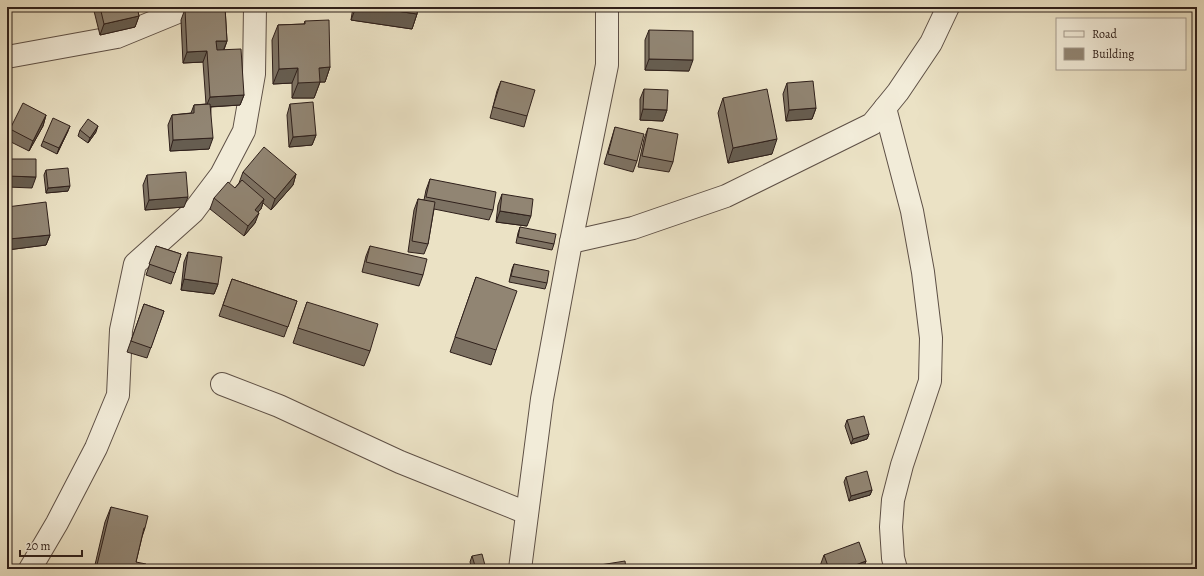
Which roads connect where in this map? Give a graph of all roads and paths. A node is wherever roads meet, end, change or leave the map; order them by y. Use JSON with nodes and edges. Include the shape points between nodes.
{"nodes":[{"id":1,"x":190,"y":7,"type":"edge"},
{"id":2,"x":255,"y":7,"type":"edge"},
{"id":3,"x":607,"y":7,"type":"edge"},
{"id":4,"x":948,"y":7,"type":"edge"},
{"id":5,"x":7,"y":57,"type":"edge"},
{"id":6,"x":885,"y":108,"type":"junction"},
{"id":7,"x":571,"y":242,"type":"junction"},
{"id":8,"x":222,"y":384,"type":"dead end"},
{"id":9,"x":528,"y":513,"type":"junction"},
{"id":10,"x":30,"y":569,"type":"edge"},
{"id":11,"x":520,"y":569,"type":"edge"},
{"id":12,"x":896,"y":569,"type":"edge"}],
"edges":[{"from":1,"to":5,"type":"street","via":[[117,37]]},
{"from":2,"to":10,"type":"street","via":[[254,74],[244,131],[221,175],[193,212],[135,264],[121,330],[118,395],[96,448]]},
{"from":3,"to":7,"type":"street","via":[[607,65]]},
{"from":4,"to":6,"type":"street","via":[[931,43]]},
{"from":6,"to":7,"type":"street","via":[[872,124],[726,196],[633,228]]},
{"from":6,"to":12,"type":"street","via":[[912,211],[931,338],[930,381],[893,500],[891,527]]},
{"from":7,"to":9,"type":"street","via":[[542,399]]},
{"from":8,"to":9,"type":"street","via":[[279,406],[400,462]]},
{"from":9,"to":11,"type":"street"}]}
